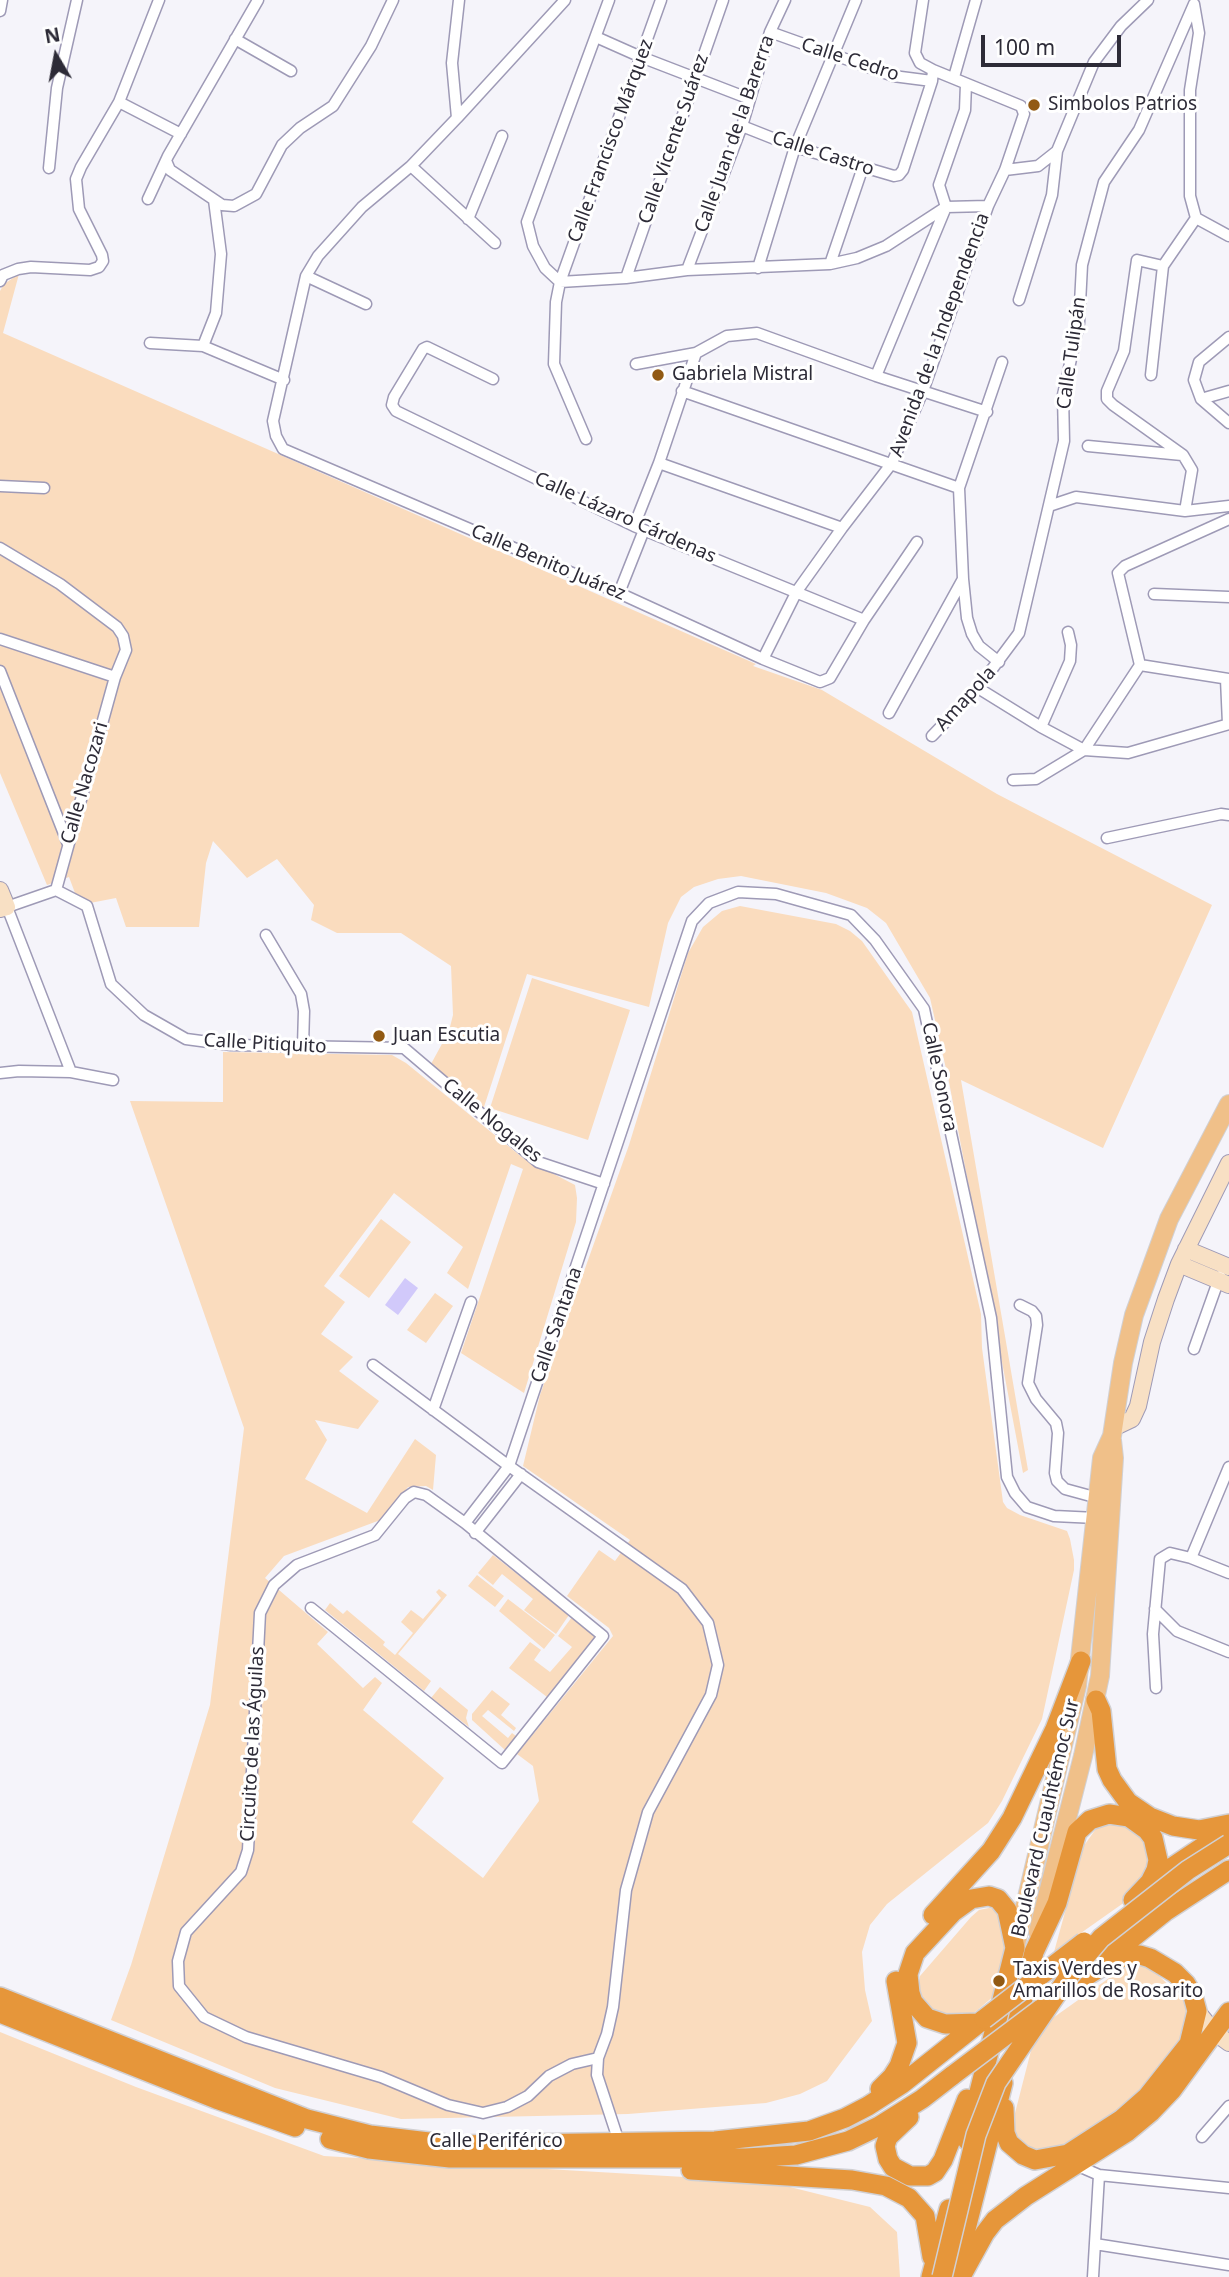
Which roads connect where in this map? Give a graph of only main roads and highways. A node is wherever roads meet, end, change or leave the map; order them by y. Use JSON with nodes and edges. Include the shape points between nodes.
{"nodes":[{"id":1,"x":1229,"y":1104,"type":"edge"},
{"id":2,"x":1112,"y":1432,"type":"junction"},
{"id":3,"x":1081,"y":1661,"type":"junction"},
{"id":4,"x":1096,"y":1700,"type":"junction"},
{"id":5,"x":1229,"y":1824,"type":"edge"},
{"id":6,"x":1229,"y":1833,"type":"edge"},
{"id":7,"x":1229,"y":1843,"type":"edge"},
{"id":8,"x":1229,"y":1855,"type":"edge"},
{"id":9,"x":1229,"y":1870,"type":"edge"},
{"id":10,"x":1133,"y":1900,"type":"junction"},
{"id":11,"x":1024,"y":1950,"type":"junction"},
{"id":12,"x":1075,"y":1983,"type":"junction"},
{"id":13,"x":0,"y":1997,"type":"edge"},
{"id":14,"x":0,"y":2012,"type":"edge"},
{"id":15,"x":1229,"y":2012,"type":"edge"},
{"id":16,"x":982,"y":2021,"type":"junction"},
{"id":17,"x":1221,"y":2037,"type":"edge"},
{"id":18,"x":1008,"y":2063,"type":"junction"},
{"id":19,"x":985,"y":2072,"type":"junction"},
{"id":20,"x":922,"y":2099,"type":"junction"},
{"id":21,"x":854,"y":2114,"type":"junction"},
{"id":22,"x":603,"y":2159,"type":"junction"},
{"id":23,"x":1072,"y":2159,"type":"junction"},
{"id":24,"x":939,"y":2276,"type":"edge"},
{"id":25,"x":959,"y":2277,"type":"edge"}],
"edges":[{"from":1,"to":2,"type":"main road","name":"Boulevard Cuauhtémoc Sur","via":[[1169,1219],[1146,1279],[1123,1363]]},
{"from":2,"to":3,"type":"main road","name":"Boulevard Cuauhtémoc Sur","via":[[1102,1458]]},
{"from":2,"to":4,"type":"main road","name":"Boulevard Cuauhtémoc Sur","via":[[1104,1650]]},
{"from":3,"to":11,"type":"main road","name":"Boulevard Cuauhtémoc Sur"},
{"from":3,"to":21,"type":"highway","via":[[1045,1751],[1006,1827],[898,1960],[896,1981],[907,2043],[892,2077]]},
{"from":4,"to":5,"type":"highway","via":[[1107,1769],[1128,1801],[1173,1826],[1199,1830]]},
{"from":4,"to":11,"type":"main road","name":"Boulevard Cuauhtémoc Sur"},
{"from":6,"to":10,"type":"highway","via":[[1171,1868]]},
{"from":7,"to":24,"type":"highway","bridge":true,"via":[[1101,1938],[1069,1976],[996,2083],[976,2135]]},
{"from":8,"to":24,"type":"highway","via":[[1148,1912],[1083,1974],[995,2113]]},
{"from":9,"to":12,"type":"highway","via":[[1166,1910]]},
{"from":10,"to":11,"type":"highway","via":[[1156,1870],[1153,1838],[1129,1816],[1109,1814],[1090,1820],[1077,1832],[1057,1903]]},
{"from":10,"to":16,"type":"highway","name":"Calle Periférico","bridge":true},
{"from":11,"to":16,"type":"highway","via":[[1003,1904],[989,1896],[962,1904],[911,1962],[908,1983],[913,2002],[927,2018],[945,2024]]},
{"from":11,"to":18,"type":"highway","name":"Boulevard Cuauhtémoc Sur"},
{"from":11,"to":19,"type":"highway","name":"Boulevard Cuauhtémoc Sur"},
{"from":12,"to":20,"type":"highway","name":"Calle Periférico","bridge":true},
{"from":12,"to":23,"type":"highway","via":[[1117,1959],[1140,1955],[1169,1969],[1186,1984],[1197,2011],[1192,2038],[1147,2098]]},
{"from":13,"to":21,"type":"highway","name":"Calle Periférico","via":[[295,2115],[370,2135],[454,2145],[715,2141],[809,2131]]},
{"from":14,"to":22,"type":"highway","name":"Calle Periférico","via":[[238,2107],[350,2145],[450,2158]]},
{"from":15,"to":17,"type":"highway"},
{"from":16,"to":21,"type":"highway","name":"Calle Periférico","via":[[902,2084]]},
{"from":17,"to":23,"type":"highway","via":[[1127,2132]]},
{"from":18,"to":23,"type":"highway","via":[[1003,2122],[1009,2143],[1035,2160]]},
{"from":18,"to":25,"type":"highway","name":"Boulevard Cuauhtémoc Sur","via":[[964,2237]]},
{"from":19,"to":20,"type":"highway","via":[[965,2103],[936,2172],[918,2177],[893,2167],[885,2146]]},
{"from":19,"to":24,"type":"highway","name":"Boulevard Cuauhtémoc Sur"},
{"from":20,"to":22,"type":"highway","name":"Calle Periférico","via":[[848,2141],[796,2155]]},
{"from":22,"to":24,"type":"highway","via":[[645,2167],[852,2179],[886,2186],[909,2198],[925,2216]]},
{"from":23,"to":25,"type":"highway","via":[[995,2220]]}]}
